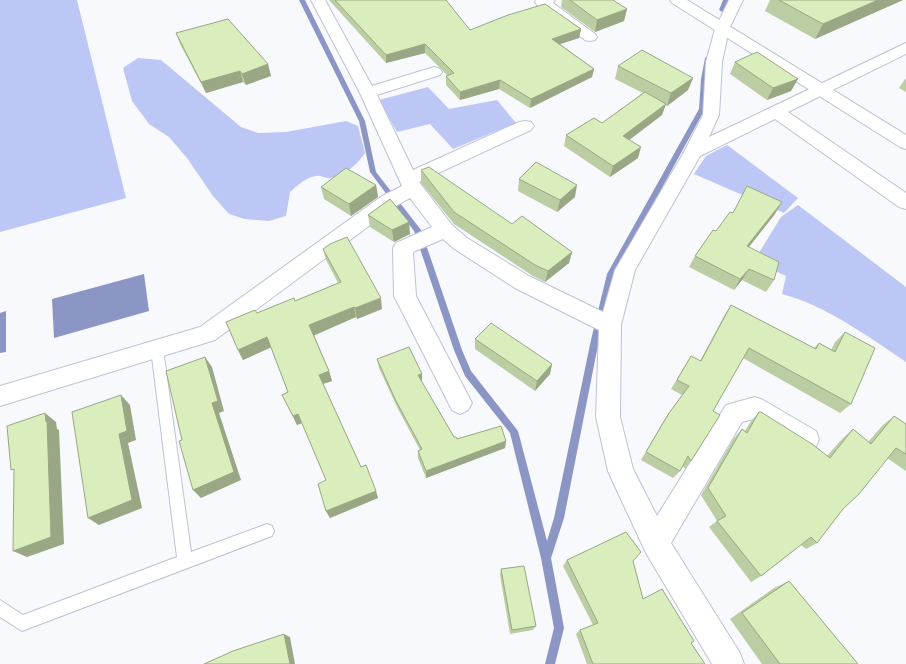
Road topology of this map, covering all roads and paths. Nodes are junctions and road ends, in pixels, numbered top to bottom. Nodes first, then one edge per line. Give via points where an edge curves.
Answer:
1 (318, 0) edge
2 (548, 0) edge
3 (677, 0) edge
4 (736, 0) edge
5 (722, 29) junction
6 (590, 37) dead end
7 (906, 48) edge
8 (434, 72) dead end
9 (821, 90) junction
10 (368, 93) junction
11 (777, 112) junction
12 (525, 126) dead end
13 (906, 143) edge
14 (693, 152) junction
15 (403, 191) junction
16 (906, 202) edge
17 (445, 230) junction
18 (599, 320) junction
19 (157, 349) junction
20 (0, 396) edge
21 (460, 404) dead end
22 (807, 439) edge
23 (267, 531) dead end
24 (656, 543) junction
25 (185, 562) junction
26 (0, 608) edge
27 (730, 664) edge

1 - 10 street
2 - 6 street via 542,2
3 - 5 street
4 - 5 street
5 - 9 street
5 - 14 street via 713,68 711,115
7 - 9 street
8 - 10 street
9 - 11 street
9 - 13 street
10 - 15 street
11 - 14 street
11 - 16 street
12 - 15 street
14 - 18 street
15 - 17 street
15 - 19 street via 207,334
17 - 18 street via 522,282
17 - 21 street via 403,248 405,296
18 - 24 street via 608,418 621,471
19 - 20 street
19 - 25 lane
22 - 24 street via 755,408 734,413
23 - 25 lane
24 - 27 street
25 - 26 lane via 22,623

